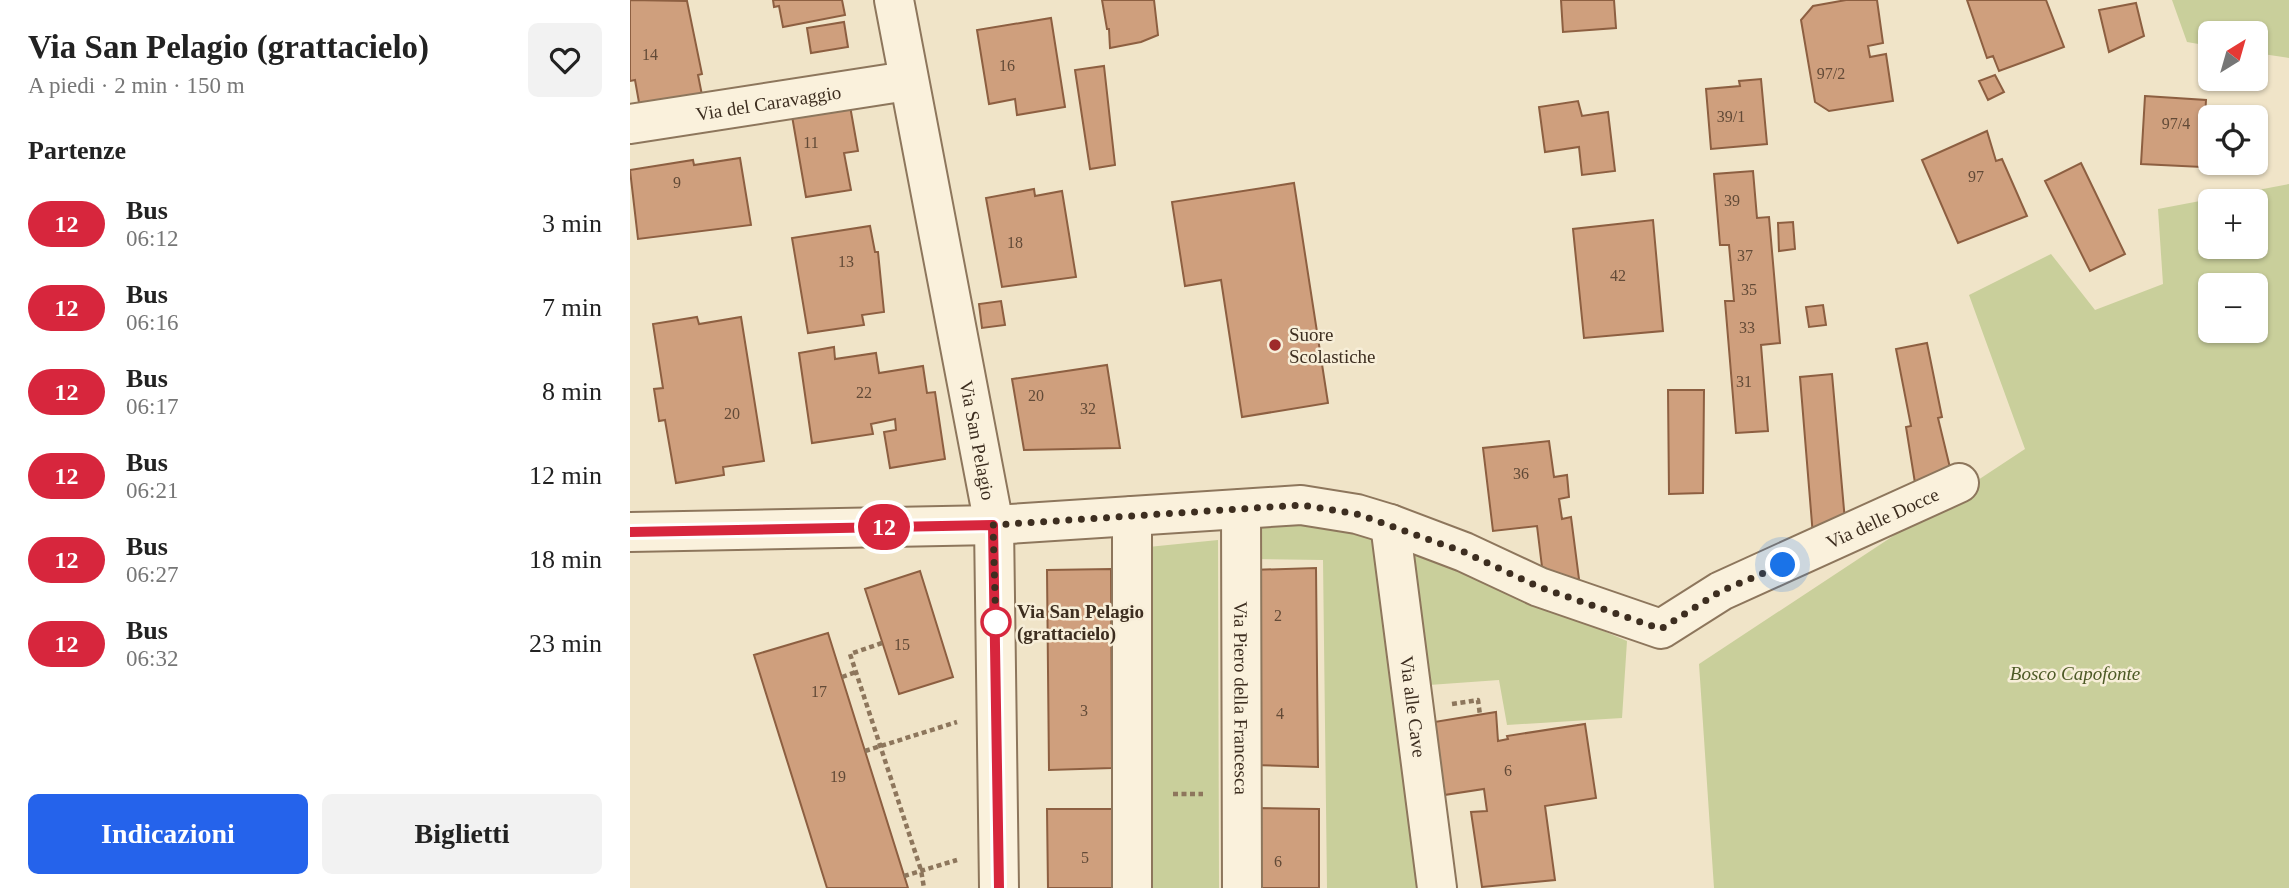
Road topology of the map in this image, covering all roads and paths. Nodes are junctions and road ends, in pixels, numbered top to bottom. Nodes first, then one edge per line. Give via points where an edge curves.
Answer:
1 (894, 0) edge
2 (907, 81) junction
3 (630, 124) edge
4 (1959, 483) dead end
5 (1241, 509) junction
6 (1132, 516) junction
7 (1390, 524) junction
8 (993, 525) junction
9 (630, 532) edge
10 (882, 643) dead end
11 (856, 672) junction
12 (842, 677) dead end
13 (998, 709) junction
14 (880, 747) junction
15 (865, 751) dead end
16 (1132, 794) junction
17 (1242, 794) junction
18 (921, 870) junction
19 (904, 876) dead end
20 (924, 888) edge
21 (999, 888) edge
22 (1132, 888) edge
23 (1242, 888) edge
24 (1437, 888) edge

1 - 2 street, Via San Pelagio
2 - 3 street, Via del Caravaggio
2 - 8 street, Via San Pelagio
4 - 7 street, Via delle Docce via 1721,591 1661,629 1539,587
5 - 6 street, Via delle Docce
5 - 7 street, Via delle Docce via 1301,505
5 - 17 street, Via Piero della Francesca
6 - 8 street, Via delle Docce
6 - 16 street
7 - 24 street, Via alle Cave
8 - 9 street, Via delle Docce
8 - 13 street, Via San Pelagio
10 - 11 path via 850,654
11 - 12 path
11 - 14 path
13 - 14 path
13 - 21 street, Via San Pelagio
14 - 15 path
14 - 18 path
16 - 17 path
16 - 22 street
17 - 23 street, Via Piero della Francesca
18 - 19 path
18 - 20 path

